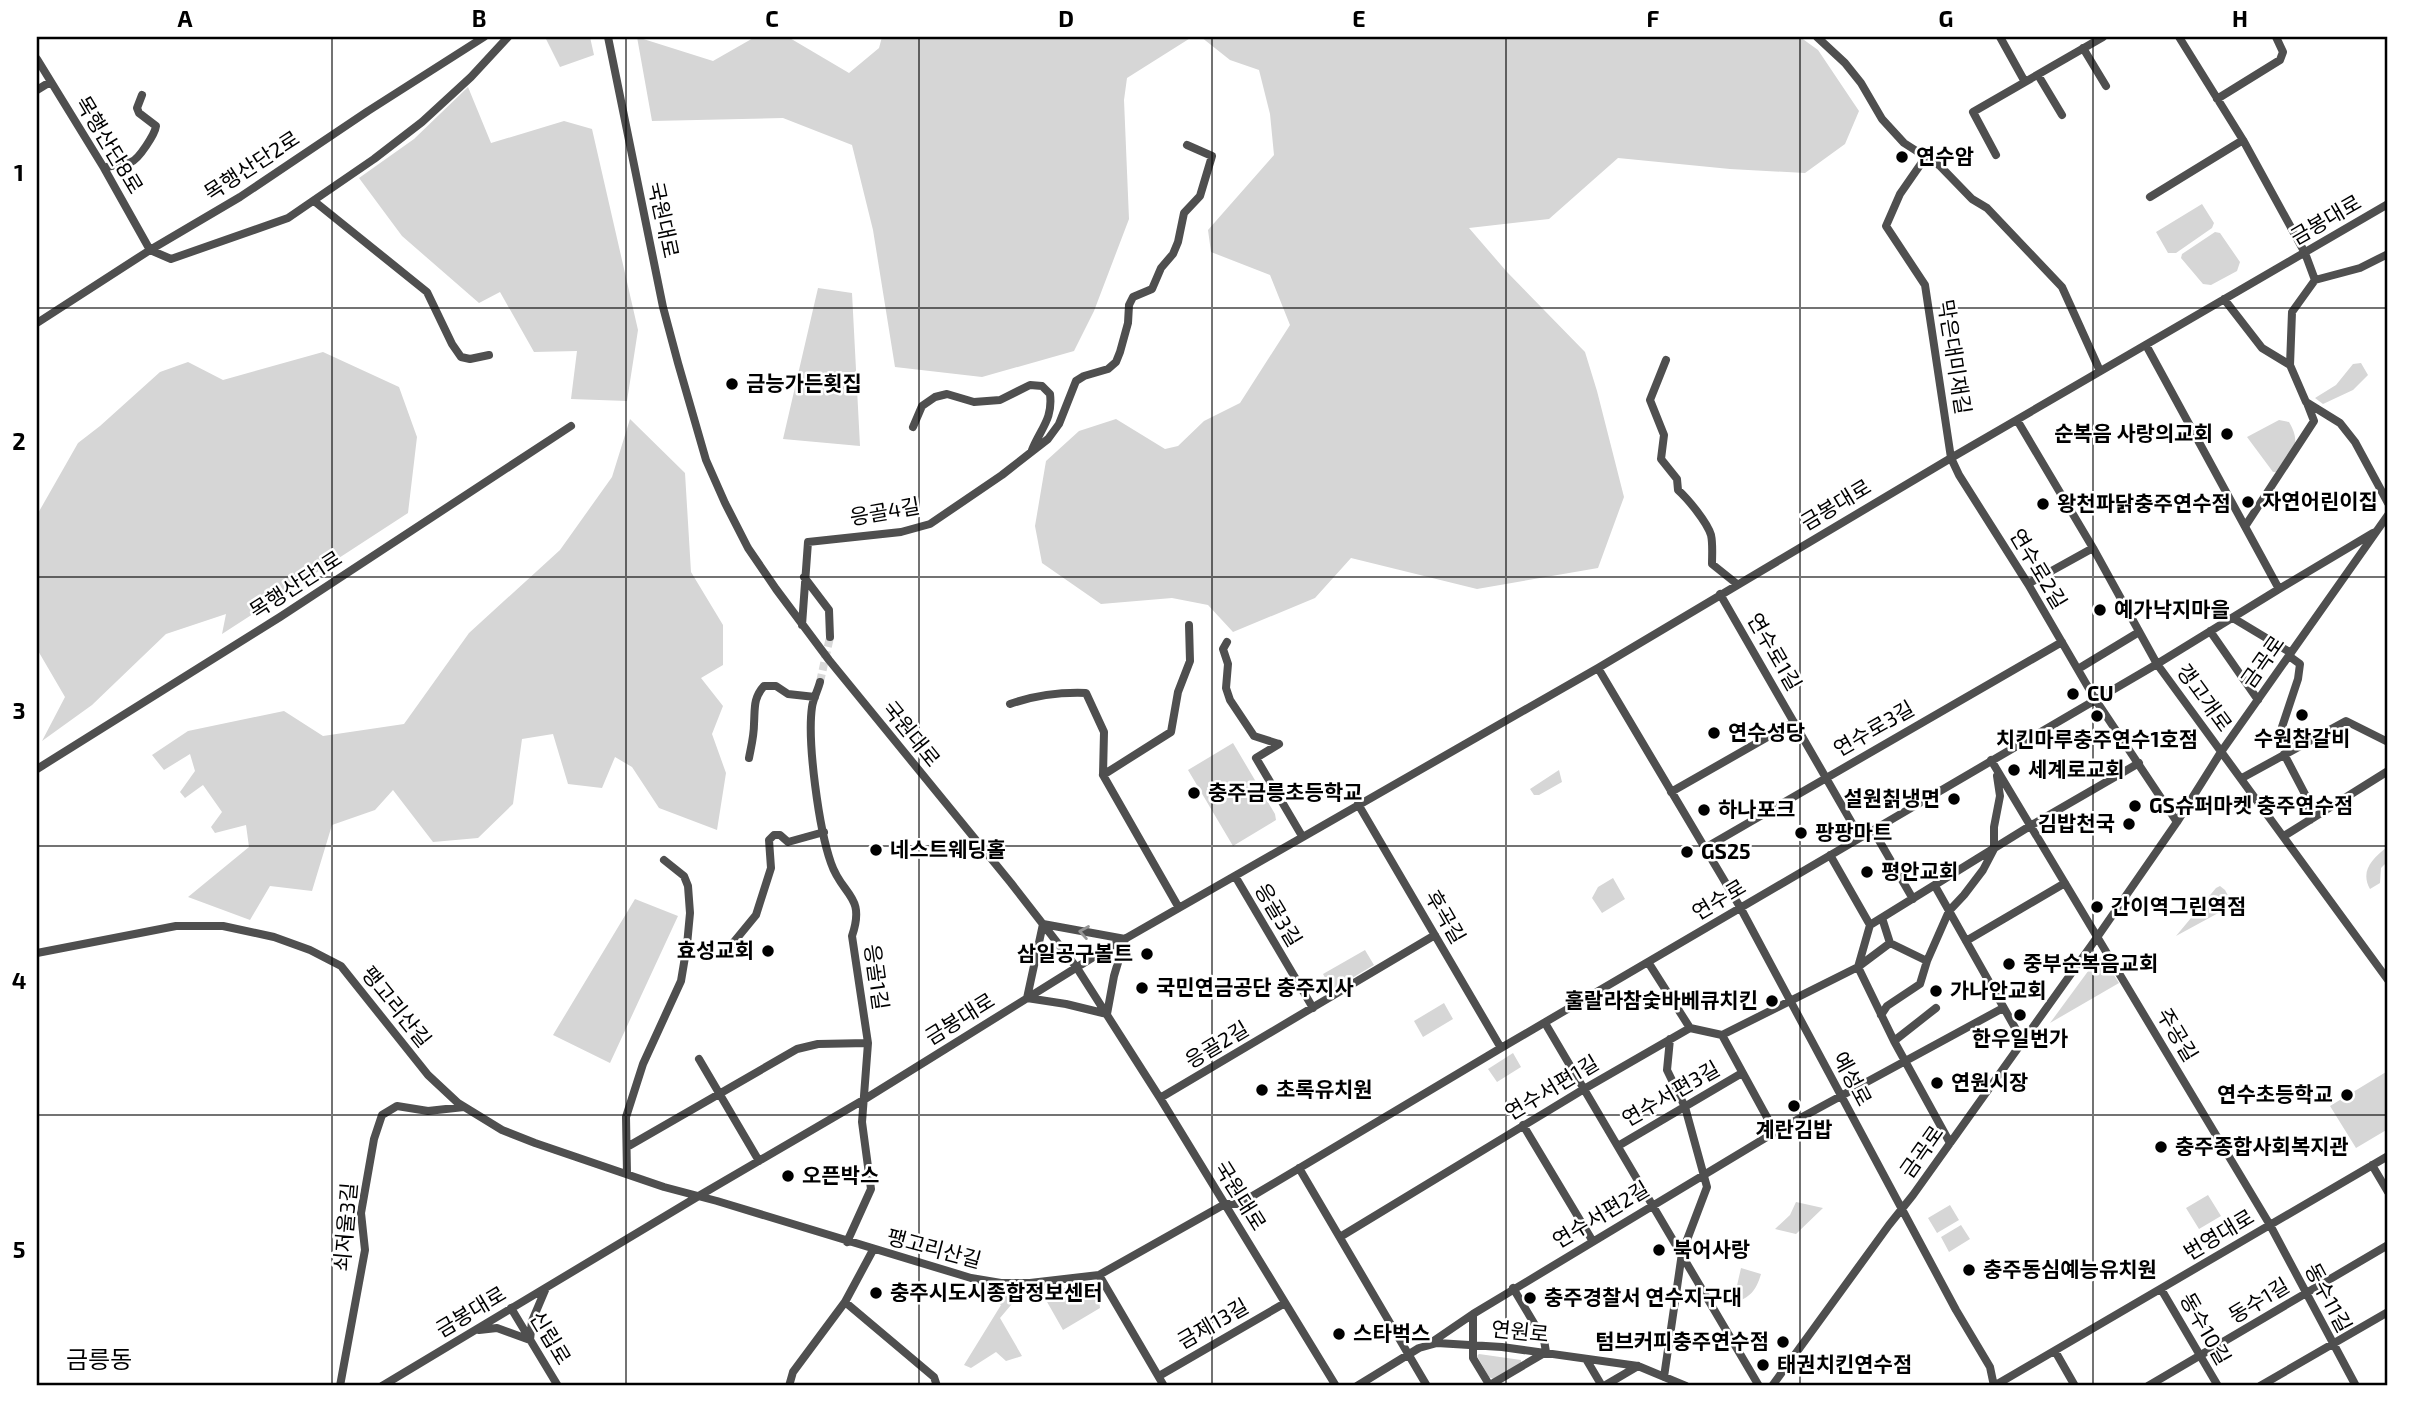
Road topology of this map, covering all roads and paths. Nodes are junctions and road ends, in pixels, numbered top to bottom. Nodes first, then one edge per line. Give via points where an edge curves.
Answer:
1 (484, 37) edge
2 (508, 37) edge
3 (608, 37) edge
4 (1816, 37) edge
5 (2000, 37) edge
6 (2102, 37) edge
7 (2179, 37) edge
8 (2276, 37) edge
9 (2083, 48) junction
10 (37, 59) edge
11 (2038, 75) junction
12 (50, 82) junction
13 (2025, 82) junction
14 (2106, 86) dead end
15 (37, 90) edge
16 (142, 95) dead end
17 (2217, 99) junction
18 (2062, 115) dead end
19 (2243, 140) junction
20 (1187, 145) dead end
21 (1996, 155) dead end
22 (1925, 158) junction
23 (104, 168) junction
24 (2150, 197) dead end
25 (314, 201) junction
26 (2388, 204) edge
27 (150, 250) junction
28 (2305, 253) junction
29 (2388, 254) edge
30 (2315, 280) junction
31 (2224, 299) junction
32 (37, 323) edge
33 (2146, 345) junction
34 (489, 355) dead end
35 (1666, 360) dead end
36 (2290, 365) junction
37 (2100, 371) junction
38 (2306, 402) junction
39 (2017, 420) junction
40 (570, 426) dead end
41 (913, 427) dead end
42 (1031, 453) junction
43 (1951, 458) junction
44 (2388, 503) edge
45 (2388, 515) edge
46 (2246, 525) junction
47 (2378, 530) junction
48 (2093, 548) junction
49 (804, 577) junction
50 (1737, 584) junction
51 (2028, 584) junction
52 (2279, 589) junction
53 (1720, 594) junction
54 (2233, 618) junction
55 (802, 625) junction
56 (1189, 625) dead end
57 (2210, 631) junction
58 (2139, 632) junction
59 (830, 637) tunnel mouth
60 (1227, 642) dead end
61 (2062, 642) junction
62 (2290, 655) junction
63 (2157, 664) junction
64 (1598, 668) junction
65 (2078, 669) junction
66 (820, 681) tunnel mouth
67 (815, 698) junction
68 (2095, 699) junction
69 (2258, 700) junction
70 (1010, 704) dead end
71 (1794, 722) junction
72 (2388, 742) edge
73 (2221, 752) junction
74 (2287, 752) junction
75 (750, 758) dead end
76 (1991, 760) junction
77 (2139, 763) junction
78 (37, 768) edge
79 (1996, 769) junction
80 (2388, 771) edge
81 (1103, 775) junction
82 (1826, 777) junction
83 (2242, 778) junction
84 (1671, 792) junction
85 (1358, 804) junction
86 (2309, 820) junction
87 (2177, 822) junction
88 (2030, 826) junction
89 (1873, 830) junction
90 (824, 832) junction
91 (1302, 836) junction
92 (2284, 836) junction
93 (1860, 837) junction
94 (1705, 848) junction
95 (1994, 849) junction
96 (1830, 855) junction
97 (664, 860) dead end
98 (1235, 876) junction
99 (2066, 883) junction
100 (1935, 886) junction
101 (1913, 899) junction
102 (1740, 907) junction
103 (1180, 908) junction
104 (1949, 911) junction
105 (1882, 918) junction
106 (1043, 924) junction
107 (1870, 925) junction
108 (1435, 935) junction
109 (2098, 936) junction
110 (1125, 939) junction
111 (1966, 941) junction
112 (1890, 943) junction
113 (37, 953) edge
114 (724, 954) dead end
115 (1927, 961) junction
116 (1648, 962) junction
117 (1858, 967) junction
118 (1077, 968) junction
119 (2388, 980) edge
120 (1027, 998) junction
121 (1791, 1002) junction
122 (1313, 1008) junction
123 (2003, 1008) junction
124 (1936, 1009) dead end
125 (1107, 1014) junction
126 (1881, 1015) junction
127 (1545, 1023) junction
128 (1690, 1028) junction
129 (1722, 1035) junction
130 (1670, 1039) junction
131 (2022, 1040) junction
132 (1894, 1041) junction
133 (868, 1043) junction
134 (1501, 1048) junction
135 (699, 1059) dead end
136 (1905, 1063) junction
137 (1742, 1073) junction
138 (1584, 1089) junction
139 (720, 1094) junction
140 (1840, 1095) junction
141 (1160, 1098) junction
142 (865, 1099) junction
143 (464, 1107) junction
144 (1685, 1107) junction
145 (1523, 1125) junction
146 (1775, 1132) junction
147 (1950, 1143) junction
148 (1618, 1146) junction
149 (627, 1147) junction
150 (2388, 1156) edge
151 (759, 1161) junction
152 (2372, 1165) junction
153 (1299, 1168) junction
154 (1705, 1173) junction
155 (626, 1174) junction
156 (2388, 1192) edge
157 (697, 1197) junction
158 (1225, 1204) junction
159 (1653, 1204) junction
160 (1902, 1209) junction
161 (2270, 1225) junction
162 (1340, 1237) junction
163 (1592, 1240) junction
164 (847, 1242) junction
165 (2388, 1245) edge
166 (873, 1250) junction
167 (1682, 1253) junction
168 (1099, 1275) junction
169 (545, 1288) junction
170 (1513, 1288) junction
171 (2161, 1289) junction
172 (2306, 1293) junction
173 (845, 1302) junction
174 (1285, 1303) junction
175 (511, 1308) junction
176 (2388, 1312) edge
177 (1473, 1314) junction
178 (474, 1331) junction
179 (530, 1340) junction
180 (1429, 1343) junction
181 (2332, 1343) junction
182 (1472, 1345) junction
183 (2055, 1351) junction
184 (1546, 1352) junction
185 (1408, 1355) junction
186 (2201, 1356) junction
187 (1586, 1359) junction
188 (1638, 1366) junction
189 (1158, 1376) junction
190 (1664, 1377) junction
191 (340, 1386) edge
192 (382, 1386) edge
193 (558, 1386) edge
194 (789, 1386) edge
195 (937, 1386) edge
196 (1164, 1386) edge
197 (1336, 1386) edge
198 (1357, 1386) edge
199 (1427, 1386) edge
200 (1490, 1386) edge
201 (1603, 1386) edge
202 (1686, 1386) edge
203 (1759, 1386) edge
204 (1772, 1386) edge
205 (1994, 1386) edge
206 (2075, 1386) edge
207 (2148, 1386) edge
208 (2218, 1386) edge
209 (2260, 1386) edge
210 (2356, 1386) edge

1 - 27 street, 목행산단2로 via 240,197
2 - 25 street via 422,122
3 - 55 street, 국원대로 via 663,307 706,460 748,548
4 - 22 street via 1861,83 1882,119
5 - 13 street
6 - 9 street
7 - 17 street
8 - 17 street via 2283,52 2280,60
9 - 11 street
9 - 14 street
10 - 12 street, 목행산단8로
11 - 13 street
11 - 18 street
12 - 15 street
12 - 23 street, 목행산단8로
13 - 21 street via 1973,111
16 - 23 street via 137,108 156,126 155,132 135,161
17 - 19 street
19 - 24 street
19 - 28 street
20 - 42 street, 응골4길 via 1212,156 1199,196 1184,213 1173,254 1152,289 1133,297 1116,362 1101,373 1076,381 1059,424
22 - 37 street via 1987,208 2062,287
22 - 43 street, 막은대미재길 via 1900,194 1886,226 1925,285
23 - 27 street, 목행산단8로
25 - 27 street via 288,218 171,259
25 - 34 street via 427,292 461,357
26 - 28 street, 금봉대로
27 - 32 street, 목행산단2로
28 - 30 street
28 - 31 street, 금봉대로
29 - 30 street via 2360,268
30 - 36 street via 2292,312
31 - 33 street, 금봉대로
31 - 36 street via 2262,348
33 - 37 street, 금봉대로
33 - 46 street
35 - 50 street via 1650,400 1664,435 1661,459 1707,527 1712,564
36 - 38 street
37 - 39 street, 금봉대로
38 - 44 street via 2340,423
38 - 46 street via 2314,421
39 - 43 street, 금봉대로
39 - 48 street, 갱고개로
40 - 78 street, 목행산단1로 via 280,617
41 - 42 street, 응골4길 via 922,406 935,397 947,394 974,402 1000,400 1030,386 1042,386 1052,405
42 - 49 street, 응골4길 via 930,524 901,532 808,542
43 - 50 street, 금봉대로
43 - 51 street, 연수로2길
45 - 47 street, 금곡로
46 - 52 street
47 - 52 street, 연수로
47 - 62 street, 금곡로
48 - 51 street
48 - 58 street, 갱고개로
49 - 55 street, 응골4길
49 - 59 street via 829,610
50 - 53 street, 금봉대로
51 - 61 street, 연수로2길
52 - 54 street, 연수로
53 - 64 street, 금봉대로
53 - 71 street, 연수로1길
54 - 57 street, 연수로
54 - 62 street
55 - 106 street, 국원대로
56 - 81 street via 1190,661 1178,692 1171,732
57 - 63 street, 연수로
57 - 69 street
58 - 63 street, 갱고개로
58 - 65 street
60 - 91 street via 1223,649 1230,700 1254,736 1279,744 1256,758
61 - 65 street, 연수로2길
61 - 82 street, 연수로3길
62 - 69 street, 금곡로
62 - 74 street via 2300,664 2282,727
63 - 68 street, 연수로
63 - 73 street, 갱고개로
64 - 84 street, 예성로
64 - 85 street, 금봉대로
65 - 68 street, 연수로2길
66 - 67 street, 응골1길
67 - 75 street via 764,686 754,703
67 - 90 street, 응골1길 via 811,717 814,772
68 - 76 street, 연수로
68 - 77 street, 연수로2길
69 - 73 street, 금곡로
70 - 81 street via 1059,692 1086,693 1104,732
71 - 82 street, 연수로1길
71 - 84 street
72 - 74 street via 2346,721
73 - 83 street, 갱고개로
73 - 87 street, 금곡로
74 - 83 street
74 - 86 street via 2306,796
76 - 79 street
76 - 89 street, 연수로
77 - 87 street, 연수로2길
77 - 88 street
79 - 88 street
79 - 95 street via 2000,796
80 - 86 street
81 - 103 street
82 - 93 street, 연수로1길
82 - 94 street, 연수로3길
83 - 92 street, 갱고개로
84 - 94 street, 예성로
85 - 91 street, 금봉대로
85 - 108 street, 후곡길
86 - 92 street
87 - 109 street, 금곡로
88 - 95 street
88 - 99 street
89 - 93 street, 연수로
89 - 101 street
90 - 114 street via 788,842 780,835 769,840 771,868 756,915
90 - 133 street, 응골1길 via 831,864 858,907 852,936
91 - 98 street, 금봉대로
92 - 119 street, 갱고개로
93 - 96 street, 연수로
94 - 102 street, 예성로
95 - 100 street
95 - 104 street
96 - 102 street, 연수로
96 - 107 street
97 - 149 street via 684,876 688,886 687,945 681,981 643,1064 626,1117
98 - 103 street, 금봉대로
98 - 122 street, 응골3길
99 - 109 street
99 - 111 street
100 - 101 street
100 - 104 street
101 - 105 street
102 - 116 street, 연수로
102 - 121 street, 예성로
103 - 110 street, 금봉대로
104 - 111 street
104 - 115 street
105 - 107 street
105 - 112 street
110 -> 106 street
106 - 118 street, 국원대로
106 - 120 street
107 - 117 street
108 - 122 street, 응골2길
108 - 134 street, 후곡길
109 - 131 street, 금곡로
109 - 161 street, 주공길
110 - 118 street, 금봉대로
110 - 125 street
111 - 123 street
112 - 115 street
112 - 117 street
113 - 143 street, 팽고리산길 via 176,926 223,926 274,937 341,966 428,1075
115 - 126 street via 1920,984
116 - 127 street, 연수로
116 - 128 street
117 - 121 street
117 - 126 street
118 - 120 street, 금봉대로
118 - 125 street, 국원대로
120 - 125 street
120 - 142 street, 금봉대로
121 - 129 street
121 - 140 street, 예성로
122 - 141 street, 응골2길
123 - 131 street
123 - 136 street, 연수서편2길
124 - 132 street
125 - 141 street, 국원대로
126 - 132 street
127 - 134 street, 연수로
127 - 138 street, 연수서편3길
128 - 129 street
128 - 130 street, 연수서편1길
129 - 137 street
130 - 138 street, 연수서편1길
130 - 144 street via 1667,1070
131 - 147 street, 금곡로
132 - 136 street
133 - 139 street via 797,1049
133 - 142 street, 응골1길
134 - 153 street, 연수로
135 - 139 street
136 - 140 street, 연수서편2길
136 - 147 street
137 - 144 street, 연수서편3길
137 - 146 street
138 - 145 street, 연수서편1길
138 - 148 street, 연수서편3길
139 - 149 street
139 - 151 street
140 - 146 street, 연수서편2길
140 - 160 street, 예성로
141 - 158 street, 국원대로
142 - 151 street, 금봉대로
142 - 164 street, 응골1길 via 862,1122 871,1189
143 - 155 street, 팽고리산길 via 502,1130
143 - 191 street, 쇠저울3길 via 428,1111 397,1106 383,1115 374,1139 362,1213 365,1250
144 - 148 street, 연수서편3길
144 - 154 street
145 - 162 street, 연수서편1길
145 - 163 street
146 - 154 street, 연수서편2길
147 - 160 street, 금곡로
148 - 159 street, 연수서편3길
149 - 155 street
150 - 152 street, 번영대로
151 - 157 street, 금봉대로
152 - 156 street
152 - 161 street, 번영대로
153 - 158 street, 연수로 via 1239,1204
153 - 162 street
154 - 159 street, 연수서편2길
154 - 167 street via 1707,1186
155 - 157 street, 팽고리산길
157 - 164 street, 팽고리산길
157 - 169 street, 금봉대로
158 - 168 street, 팽고리산길
158 - 174 street, 국원대로
159 - 163 street, 연수서편2길
159 - 167 street, 연수서편3길
160 - 204 street, 금곡로
160 - 205 street, 예성로 via 1990,1367
161 - 171 street, 번영대로
161 - 172 street, 동수11길
162 - 185 street
163 - 170 street, 연수서편2길
164 - 166 street, 팽고리산길
165 - 172 street, 동수1길
166 - 168 street, 팽고리산길 via 1001,1283
166 - 173 street
167 - 190 street
167 - 203 street, 연수서편3길
168 - 189 street
169 - 175 street, 금봉대로
169 - 179 street
170 - 177 street, 연수서편2길
170 - 184 street via 1544,1339
171 - 183 street, 번영대로
171 - 186 street, 동수10길
172 - 181 street, 동수11길
172 - 186 street, 동수1길
173 - 194 street via 793,1372
173 - 195 street via 934,1377
174 - 189 street, 금제13길
174 - 197 street, 국원대로
175 - 178 street, 금봉대로
175 - 179 street, 신립로
176 - 181 street
177 - 180 street, 연수서편2길
177 - 182 street
178 - 179 street via 497,1328
178 - 192 street, 금봉대로
179 - 193 street, 신립로
180 - 182 street, 연원로
180 - 185 street
181 - 209 street
181 - 210 street, 동수11길
182 - 184 street, 연원로
182 - 200 street via 1475,1363
183 - 205 street, 번영대로
183 - 206 street
184 - 187 street, 연원로
184 - 200 street
185 - 198 street
185 - 199 street
186 - 207 street, 동수1길
186 - 208 street, 동수10길
187 - 188 street, 연원로
187 - 201 street
188 - 190 street, 연원로
188 - 201 street
189 - 196 street
190 - 202 street, 연원로

